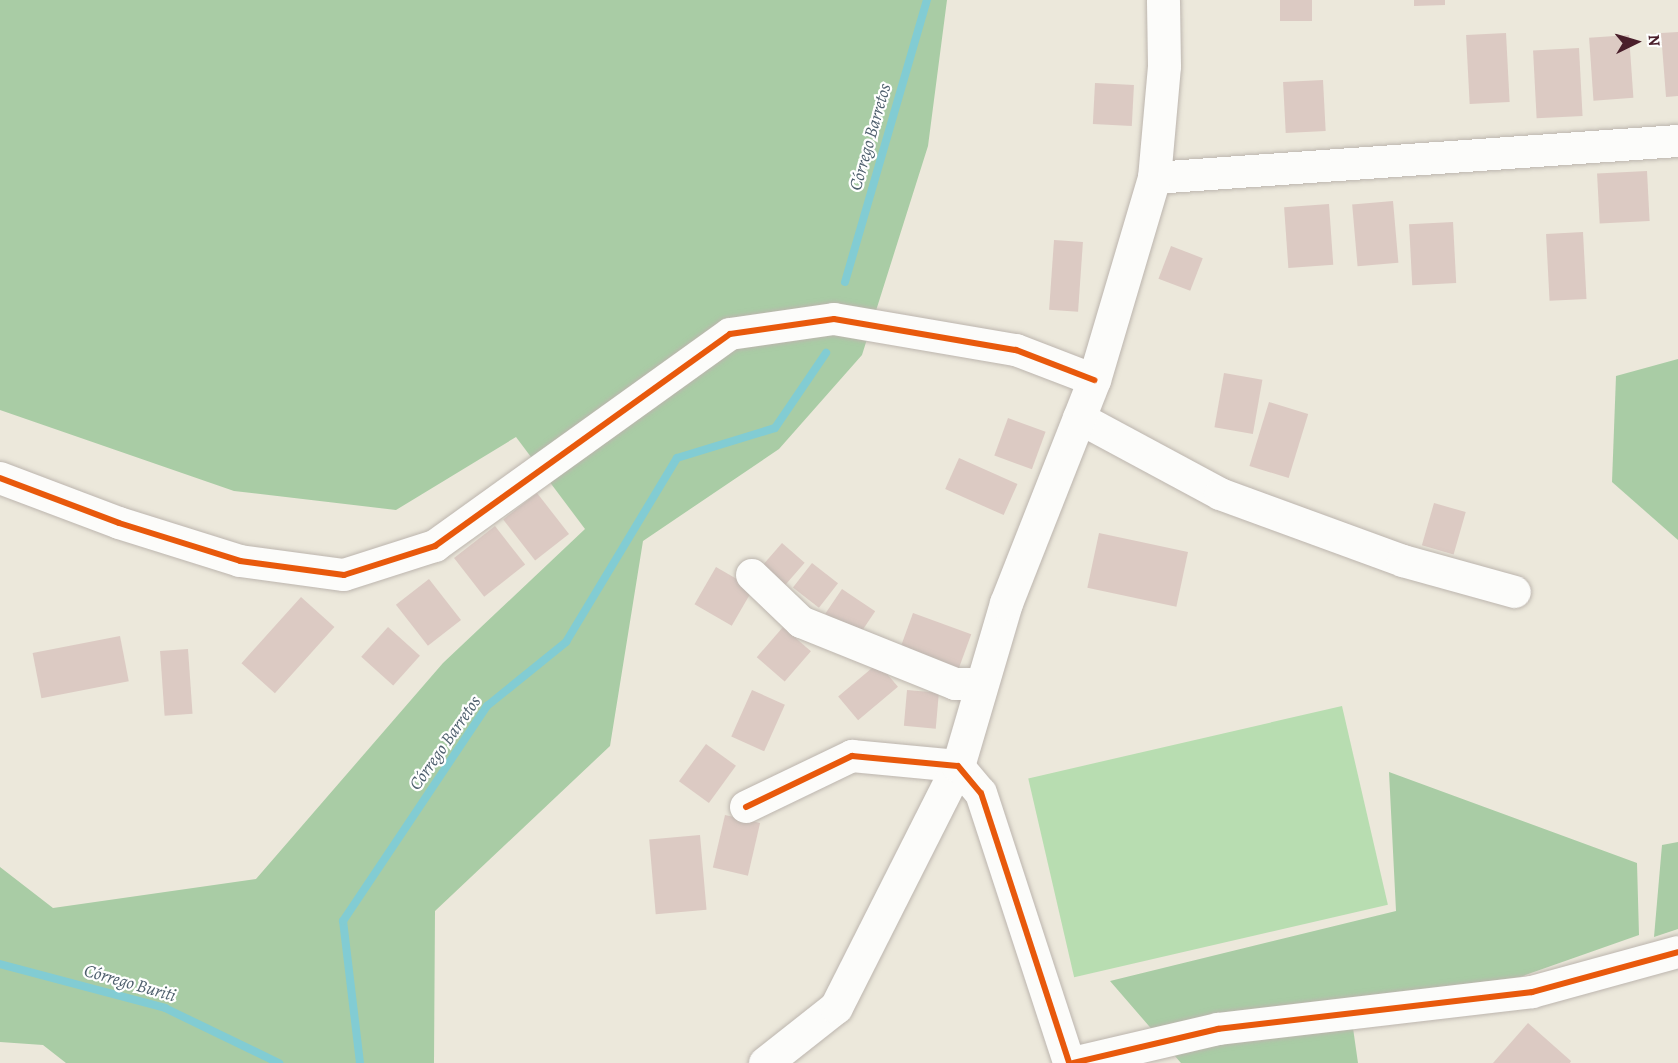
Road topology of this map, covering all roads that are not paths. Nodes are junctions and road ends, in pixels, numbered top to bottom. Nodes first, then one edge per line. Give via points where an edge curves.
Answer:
1 (1163, 0) edge
2 (1678, 141) edge
3 (1154, 178) junction
4 (1095, 380) junction
5 (1079, 418) junction
6 (0, 478) edge
7 (752, 575) dead end
8 (1515, 592) dead end
9 (981, 684) junction
10 (958, 766) junction
11 (746, 807) dead end
12 (1678, 952) edge
13 (765, 1063) edge
14 (1071, 1063) edge

1 - 3 main road via 1164,66
2 - 3 street
3 - 4 main road
4 - 5 main road
4 - 6 street via 1016,350 834,319 730,334 435,546 344,575 240,561 119,523
5 - 8 street via 1220,494 1403,561
5 - 9 main road via 1006,603
7 - 9 street via 801,622 955,684
9 - 10 main road
10 - 11 street via 852,756
10 - 13 main road via 836,1007
10 - 14 street via 981,794
12 - 14 street via 1532,992 1218,1029

